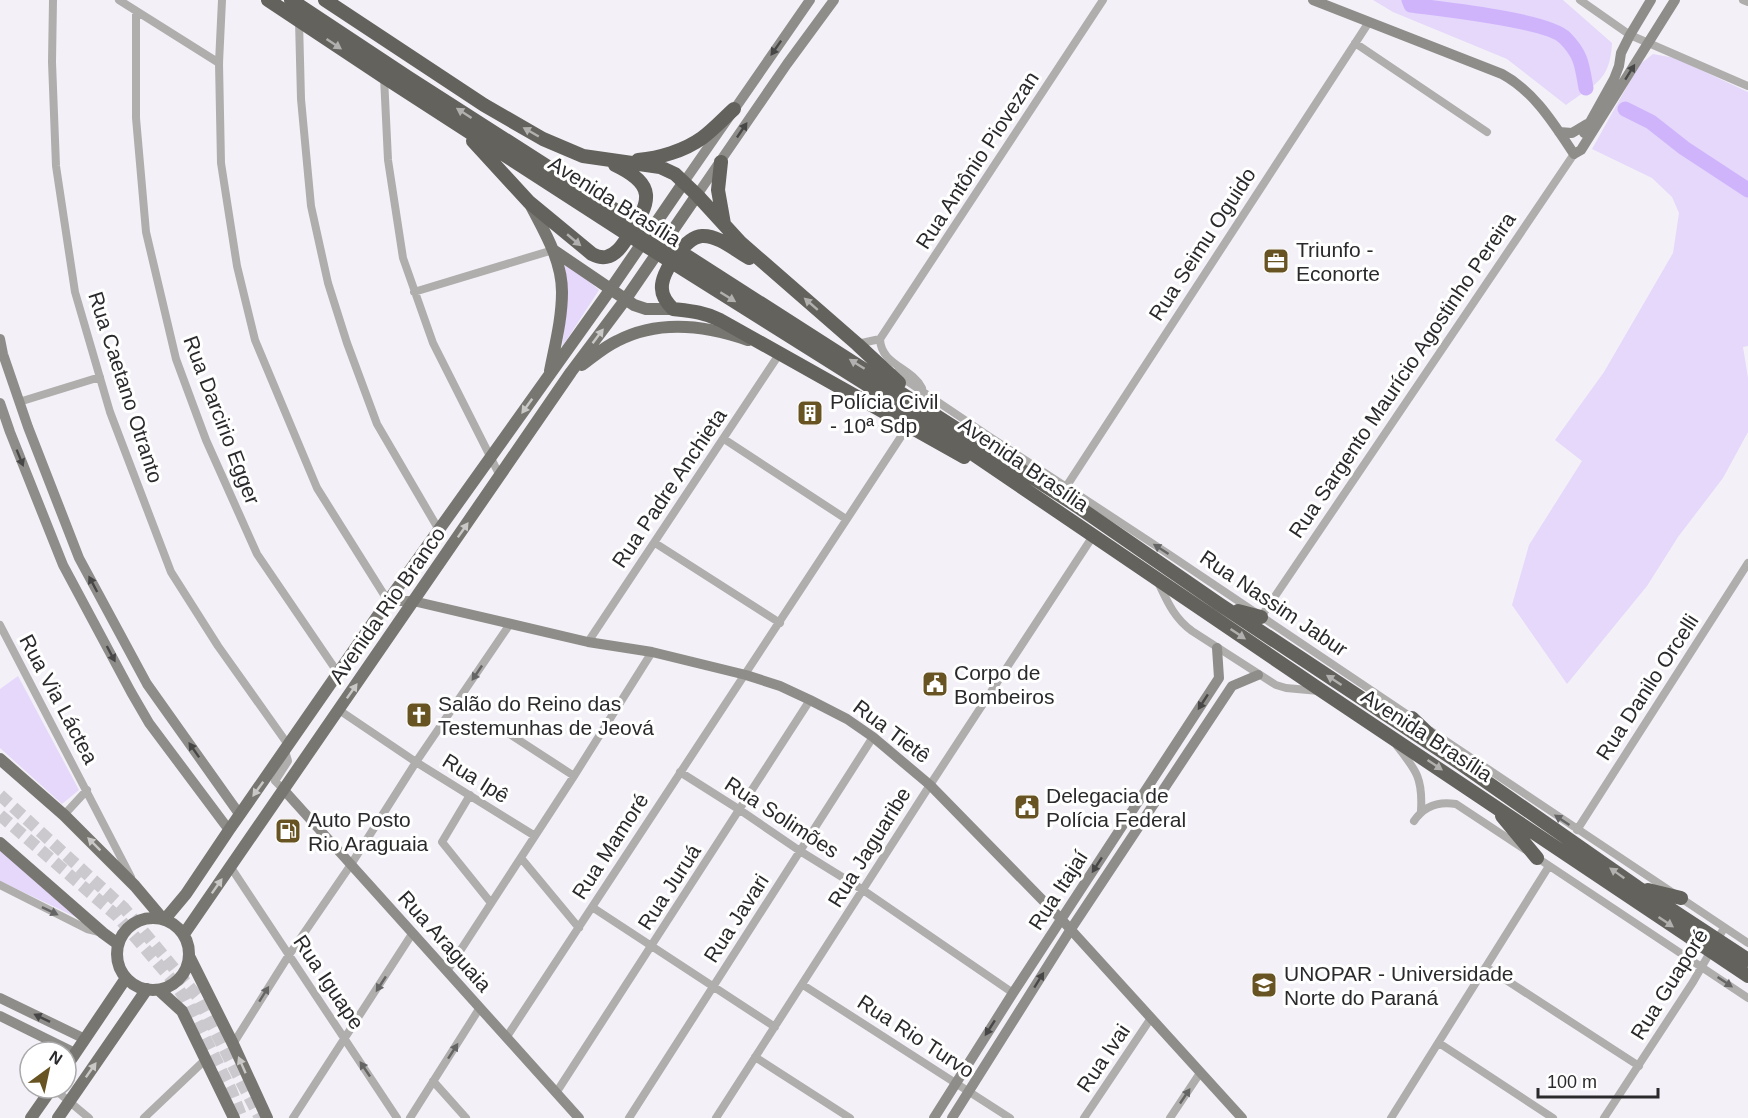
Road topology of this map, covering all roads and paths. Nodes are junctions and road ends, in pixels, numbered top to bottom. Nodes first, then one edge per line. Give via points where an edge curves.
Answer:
1 (53, 0) edge
2 (119, 0) edge
3 (222, 0) edge
4 (268, 0) edge
5 (291, 0) edge
6 (325, 0) edge
7 (834, 0) edge
8 (1103, 0) edge
9 (1313, 0) edge
10 (1580, 0) edge
11 (1651, 0) edge
12 (1675, 0) edge
13 (1743, 0) edge
14 (808, 1) edge
15 (1748, 2) edge
16 (136, 11) junction
17 (352, 18) junction
18 (299, 21) junction
19 (1369, 22) junction
20 (1630, 35) junction
21 (1355, 43) junction
22 (1648, 43) junction
23 (219, 63) junction
24 (384, 77) junction
25 (409, 78) junction
26 (1748, 86) edge
27 (734, 109) junction
28 (453, 122) junction
29 (1590, 122) junction
30 (1487, 132) dead end
31 (1559, 132) junction
32 (1574, 154) junction
33 (604, 160) junction
34 (622, 162) junction
35 (721, 162) junction
36 (684, 182) junction
37 (697, 195) junction
38 (530, 202) junction
39 (628, 226) junction
40 (724, 226) junction
41 (553, 250) junction
42 (682, 261) junction
43 (785, 280) junction
44 (610, 290) junction
45 (414, 292) junction
46 (625, 300) junction
47 (673, 309) junction
48 (0, 339) edge
49 (880, 339) junction
50 (857, 344) junction
51 (777, 351) junction
52 (2, 355) edge
53 (869, 355) junction
54 (571, 372) junction
55 (549, 375) junction
56 (100, 377) junction
57 (923, 392) junction
58 (19, 402) junction
59 (0, 403) edge
60 (924, 407) junction
61 (908, 426) junction
62 (28, 427) junction
63 (10, 432) junction
64 (724, 439) junction
65 (490, 458) junction
66 (500, 476) junction
67 (1066, 487) junction
68 (1036, 497) junction
69 (846, 519) junction
70 (439, 530) junction
71 (1093, 536) junction
72 (655, 543) junction
73 (80, 558) junction
74 (1748, 563) edge
75 (63, 565) junction
76 (1156, 578) junction
77 (388, 601) junction
78 (413, 601) junction
79 (1219, 604) junction
80 (1262, 617) junction
81 (780, 623) junction
82 (510, 624) junction
83 (0, 625) edge
84 (588, 642) junction
85 (1217, 648) junction
86 (652, 652) junction
87 (338, 673) junction
88 (746, 675) junction
89 (1258, 675) junction
90 (1219, 678) junction
91 (147, 684) junction
92 (1232, 686) junction
93 (1322, 691) junction
94 (131, 692) junction
95 (810, 700) junction
96 (339, 710) junction
97 (1412, 718) junction
98 (508, 733) dead end
99 (1386, 733) junction
100 (873, 737) junction
101 (287, 748) junction
102 (0, 759) edge
103 (416, 762) junction
104 (1461, 764) junction
105 (680, 772) junction
106 (574, 776) junction
107 (930, 785) junction
108 (283, 789) junction
109 (87, 790) junction
110 (470, 795) junction
111 (1489, 801) junction
112 (740, 810) junction
113 (1421, 811) junction
114 (64, 815) junction
115 (240, 815) junction
116 (1414, 821) dead end
117 (229, 830) junction
118 (1577, 830) junction
119 (535, 836) junction
120 (0, 843) edge
121 (800, 851) junction
122 (521, 858) junction
123 (1543, 862) junction
124 (230, 866) junction
125 (350, 866) junction
126 (0, 885) edge
127 (135, 886) junction
128 (1637, 887) junction
129 (863, 890) junction
130 (1681, 898) junction
131 (491, 903) junction
132 (592, 908) junction
133 (164, 919) junction
134 (1062, 920) junction
135 (579, 928) junction
136 (1071, 930) junction
137 (103, 933) junction
138 (184, 934) junction
139 (412, 934) junction
140 (1718, 940) junction
141 (118, 944) junction
142 (1748, 944) edge
143 (652, 946) junction
144 (289, 955) junction
145 (190, 958) junction
146 (1748, 960) edge
147 (1486, 967) junction
148 (1702, 967) junction
149 (447, 971) junction
150 (1748, 976) edge
151 (126, 978) junction
152 (803, 985) junction
153 (714, 987) junction
154 (153, 989) junction
155 (1013, 993) junction
156 (0, 998) edge
157 (1748, 998) edge
158 (480, 1009) junction
159 (0, 1016) edge
160 (1151, 1018) junction
161 (775, 1027) junction
162 (506, 1038) junction
163 (85, 1039) junction
164 (345, 1039) junction
165 (49, 1040) edge
166 (1439, 1043) junction
167 (233, 1044) junction
168 (78, 1049) edge
169 (755, 1057) junction
170 (206, 1059) junction
171 (1639, 1066) junction
172 (1200, 1073) junction
173 (433, 1081) junction
174 (956, 1083) junction
175 (969, 1092) junction
176 (556, 1093) junction
177 (44, 1100) edge
178 (70, 1101) junction
179 (31, 1118) edge
180 (58, 1118) edge
181 (89, 1118) edge
182 (144, 1118) edge
183 (234, 1118) edge
184 (267, 1118) edge
185 (293, 1118) edge
186 (397, 1118) edge
187 (410, 1118) edge
188 (466, 1118) edge
189 (579, 1118) edge
190 (628, 1118) edge
191 (716, 1118) edge
192 (849, 1118) edge
193 (934, 1118) edge
194 (952, 1118) edge
195 (1010, 1118) edge
196 (1084, 1118) edge
197 (1170, 1118) edge
198 (1242, 1118) edge
199 (1391, 1118) edge
200 (1553, 1118) edge
201 (1604, 1118) edge

1 - 56 street, Rua Caetano Otranto via 56,166 75,292
2 - 16 street
3 - 23 street
4 - 18 highway, Avenida Brasília
5 - 25 highway, Avenida Brasília
6 - 17 highway
35 -> 7 street
8 - 49 street, Rua Antônio Piovezan
9 - 19 street
10 - 20 street
11 - 20 street
12 - 22 street
13 - 15 street
14 -> 27 street
16 - 23 street
16 - 87 street, Rua Darcirio Egger via 136,118 146,232 177,362 206,440 257,554
17 - 25 highway
33 -> 17 highway via 543,140
18 -> 24 highway, Avenida Brasília
18 - 70 street via 301,99 311,206 328,283 377,424
19 - 21 street, Rua Seimu Oguido
19 - 31 street via 1514,80 1528,91
20 - 22 street
20 - 29 street via 1614,79
21 - 30 street
21 - 67 street, Rua Seimu Oguido
22 - 26 street
32 -> 22 street via 1581,150
23 - 77 street via 221,163 237,266 255,340 317,488
24 - 28 highway, Avenida Brasília
24 - 45 street via 388,160 403,258
39 -> 25 highway, Avenida Brasília
27 - 34 highway via 701,139 677,151
27 - 36 street
28 - 38 highway
28 - 39 highway, Avenida Brasília
29 - 31 street via 1572,133
29 - 32 street
31 - 32 street
32 - 80 street, Rua Sargento Maurício Agostinho Pereira
33 - 34 highway
38 -> 33 highway via 592,254 612,255 642,214 646,194 634,176
34 - 36 highway via 660,167
35 - 37 street
35 - 40 highway via 718,190
36 - 37 highway
36 - 44 main road, Avenida Rio Branco
37 - 40 highway
37 - 46 main road, Avenida Rio Branco
38 - 41 main road
39 - 42 highway, Avenida Brasília
40 - 43 highway
41 - 44 main road
41 - 45 street
41 - 55 main road via 562,291 559,332
60 -> 42 highway, Avenida Brasília
42 -> 68 highway, Avenida Brasília
43 - 47 highway via 718,240 695,237 685,245 663,279 663,296
50 -> 43 highway
44 - 46 main road
44 - 55 main road, Avenida Rio Branco
45 - 65 street via 434,343
46 - 47 main road via 646,309
54 -> 46 main road, Avenida Rio Branco
47 - 51 highway via 708,314
48 - 52 street
49 - 50 street
49 - 57 street via 883,354 915,379
50 - 53 highway
51 - 54 main road via 704,328 665,327 616,341
51 - 61 highway
51 - 64 street, Rua Padre Anchieta
52 - 58 street
53 - 57 street, Rua Nassim Jabur
53 - 60 highway
54 - 66 main road, Avenida Rio Branco
55 -> 65 main road, Avenida Rio Branco
56 - 58 street
56 - 101 street, Rua Caetano Otranto via 171,572
57 - 67 street, Rua Nassim Jabur
58 - 62 street
59 - 63 street
60 - 79 highway, Avenida Brasília
61 - 68 highway
61 - 69 street, Rua Mamoré
62 - 63 street
62 - 73 street
63 -> 75 street
64 - 69 street
64 - 72 street, Rua Padre Anchieta
65 - 66 street
65 - 70 main road, Avenida Rio Branco
78 -> 66 main road, Avenida Rio Branco
80 -> 67 street, Rua Nassim Jabur
68 - 71 highway, Avenida Brasília
69 - 81 street, Rua Mamoré
70 - 77 main road, Avenida Rio Branco
71 - 76 highway, Avenida Brasília
71 - 107 street, Rua Jaguaribe
72 - 81 street
72 - 84 street, Rua Padre Anchieta
73 - 75 street
91 -> 73 street
74 - 118 street, Rua Danilo Orcelli
75 -> 94 street
76 - 85 street via 1180,622
76 -> 93 highway, Avenida Brasília
77 - 78 street, Rua Tietê
77 - 87 main road, Avenida Rio Branco
78 - 82 street, Rua Tietê
96 -> 78 main road, Avenida Rio Branco
79 - 80 highway
104 -> 79 highway, Avenida Brasília
80 - 97 street, Rua Nassim Jabur
81 - 88 street, Rua Mamoré
82 - 84 street, Rua Tietê
82 -> 103 street
83 - 109 street, Rua Via Láctea
84 - 86 street, Rua Tietê
85 - 89 street
85 - 90 street
86 - 88 street, Rua Tietê
86 - 106 street
87 - 101 main road, Avenida Rio Branco
88 - 95 street, Rua Tietê
88 - 105 street, Rua Mamoré
89 - 92 street
89 - 93 street via 1286,688
90 - 92 street
90 -> 134 street, Rua Itajaí
91 - 94 street
115 -> 91 street
92 - 136 street, Rua Itajaí
93 - 99 highway, Avenida Brasília
94 - 117 street via 149,723
95 - 100 street, Rua Tietê
95 - 112 street, Rua Juruá
96 - 103 street, Rua Ipê
96 - 108 main road, Avenida Rio Branco
97 - 104 highway
118 -> 97 street, Rua Nassim Jabur
98 - 106 street
99 -> 111 highway, Avenida Brasília
99 - 113 street via 1415,769 1421,789
100 - 107 street, Rua Tietê
100 - 121 street, Rua Javari
101 - 108 street via 288,761 275,782
101 -> 115 main road, Avenida Rio Branco
102 - 114 main road
103 - 110 street, Rua Ipê
103 - 125 street
128 -> 104 highway, Avenida Brasília
105 - 112 street, Rua Solimões
105 - 132 street, Rua Mamoré
106 - 119 street
107 - 129 street, Rua Jaguaribe
107 - 134 street, Rua Tietê
108 - 124 main road, Avenida Rio Branco
108 - 125 street, Rua Araguaia
109 - 114 street, Rua Via Láctea
109 - 127 street, Rua Via Láctea
110 - 119 street, Rua Ipê
110 - 131 street via 442,842
111 - 123 highway
111 -> 140 highway, Avenida Brasília
112 - 121 street, Rua Solimões
112 - 143 street, Rua Juruá
113 - 116 street
113 - 123 street via 1439,803 1456,804
127 -> 114 main road
115 - 117 main road, Avenida Rio Branco
117 - 133 main road, Avenida Rio Branco via 186,894
118 - 130 street, Rua Nassim Jabur
119 - 122 street
120 - 137 main road
121 - 129 street, Rua Solimões
121 - 153 street, Rua Javari
122 - 131 street
122 - 135 street
123 - 147 street
123 - 148 street
138 -> 124 main road, Avenida Rio Branco
124 - 144 street, Rua Iguape
125 - 139 street, Rua Araguaia
125 - 144 street
126 -> 137 street
127 - 133 main road
128 - 130 highway
128 - 140 highway, Avenida Brasília
129 - 152 street, Rua Jaguaribe
129 - 155 street, Rua Solimões
130 - 140 street, Rua Nassim Jabur
131 - 149 street
132 - 135 street, Rua Mamoré
132 - 143 street
133 - 138 main road
133 - 141 main road via 142,919 131,924
134 - 136 street, Rua Tietê
134 - 155 street, Rua Itajaí
135 - 162 street, Rua Mamoré
136 - 160 street, Rua Tietê
175 -> 136 street, Rua Itajaí
137 - 141 main road
138 - 145 main road
139 - 149 street, Rua Araguaia
139 -> 164 street
140 - 142 street, Rua Nassim Jabur
140 - 146 highway, Avenida Brasília
140 - 148 street, Rua Guaporé
140 - 150 highway, Avenida Brasília
141 - 151 main road via 119,968
143 - 153 street
143 - 176 street, Rua Juruá
144 - 164 street, Rua Iguape
167 -> 144 street
145 - 154 main road via 187,968 171,986
145 - 167 main road
147 - 166 street
147 - 171 street
148 -> 157 street
148 - 171 street, Rua Guaporé
149 - 158 street, Rua Araguaia
151 - 154 main road via 136,986
151 - 163 main road
152 - 161 street, Rua Jaguaribe
152 - 174 street, Rua Rio Turvo
153 - 161 street
153 - 190 street, Rua Javari
154 - 170 main road via 182,1011
178 -> 154 main road
155 -> 174 street, Rua Itajaí
163 -> 156 street
158 - 162 street, Rua Araguaia
173 -> 158 street
159 - 165 street
160 - 172 street, Rua Tietê
160 - 196 street, Rua Ivai
161 - 169 street, Rua Jaguaribe
162 - 176 street, Rua Araguaia
163 - 168 main road
164 - 185 street
186 -> 164 street, Rua Iguape
166 - 199 street
166 - 200 street
184 -> 167 main road
169 - 191 street, Rua Jaguaribe
169 - 192 street
170 - 182 street
170 - 183 main road
171 - 201 street, Rua Guaporé
197 -> 172 street
172 - 198 street, Rua Tietê
173 - 187 street
173 - 188 street
174 - 175 street, Rua Rio Turvo
174 - 193 street, Rua Itajaí
175 - 194 street, Rua Itajaí
175 - 195 street, Rua Rio Turvo
176 - 189 street, Rua Araguaia
177 - 179 main road
178 - 180 main road
178 - 181 street

